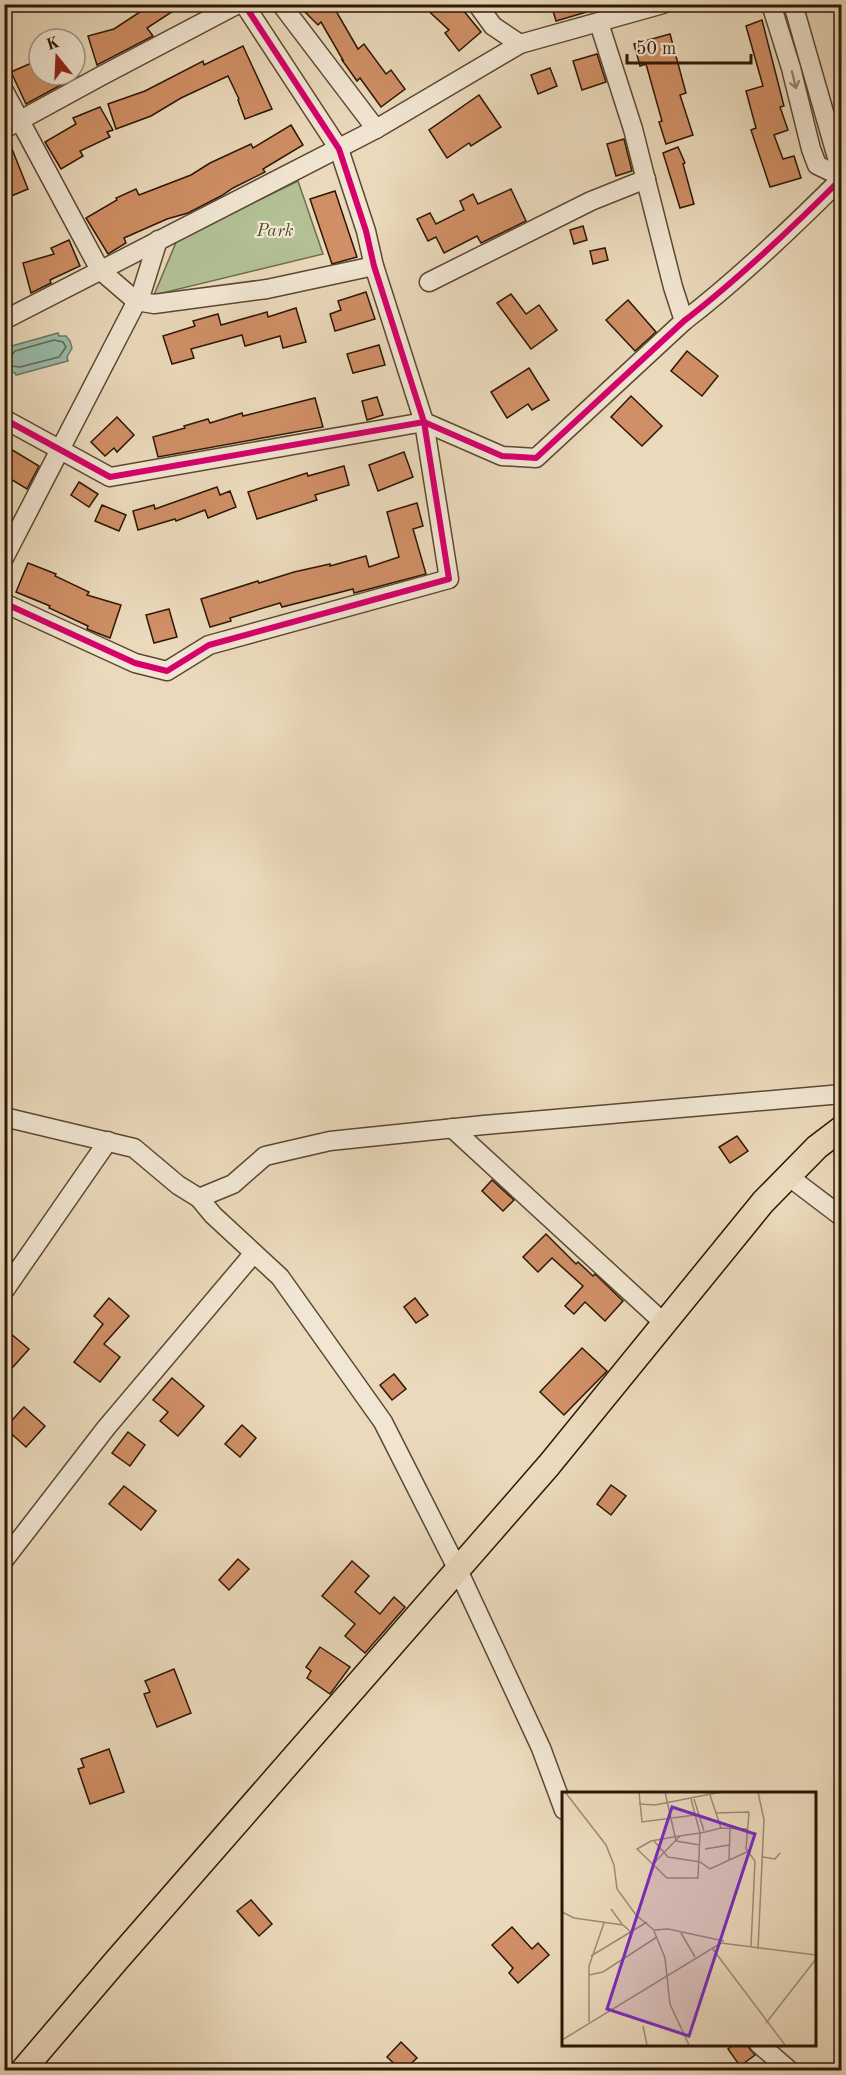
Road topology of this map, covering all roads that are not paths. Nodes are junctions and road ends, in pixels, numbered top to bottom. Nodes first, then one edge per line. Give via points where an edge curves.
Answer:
1 (237, 4) edge
2 (244, 4) edge
3 (281, 4) edge
4 (477, 4) edge
5 (663, 4) edge
6 (771, 4) edge
7 (793, 4) edge
8 (599, 22) junction
9 (520, 44) junction
10 (4, 91) edge
11 (13, 125) edge
12 (376, 129) junction
13 (339, 148) junction
14 (842, 177) edge
15 (646, 179) junction
16 (158, 240) junction
17 (374, 266) junction
18 (100, 270) junction
19 (429, 282) dead end
20 (136, 301) junction
21 (4, 320) edge
22 (684, 321) junction
23 (4, 419) edge
24 (424, 422) junction
25 (61, 449) junction
26 (4, 558) edge
27 (4, 603) edge
28 (842, 1094) edge
29 (4, 1117) edge
30 (452, 1128) junction
31 (842, 1128) edge
32 (108, 1141) junction
33 (788, 1176) junction
34 (199, 1198) junction
35 (842, 1217) edge
36 (254, 1253) junction
37 (6, 1286) edge
38 (664, 1323) junction
39 (4, 1560) edge
40 (458, 1570) junction
41 (562, 1805) edge
42 (761, 2045) edge
43 (23, 2070) edge
44 (789, 2070) edge

1 - 11 street
2 - 13 street
3 - 12 street
4 - 9 street via 494,26
5 - 8 street
6 -> 14 street via 817,165
7 - 14 street
8 - 9 street
8 - 15 street
9 - 12 street
10 - 11 street
11 - 18 street
12 - 13 street
13 - 16 street
13 - 17 street
14 - 22 street via 779,240
15 - 19 street via 591,201
15 - 22 street
16 - 18 street
16 - 20 street
17 - 20 street via 267,289 154,304
17 - 24 street
18 - 20 street
18 - 21 street
20 - 25 street
22 - 24 street via 536,458 502,456
23 - 25 street
24 - 25 street via 110,477
24 - 27 street via 449,579 209,645 167,671 135,663
25 - 26 street
28 - 30 street
29 - 32 street
30 - 34 street via 330,1141 265,1156 233,1184
30 - 38 street
31 - 33 main road
32 - 34 street via 134,1148
32 - 37 street
33 - 35 street
33 - 38 main road
34 - 36 street
36 - 39 street via 106,1428
36 - 40 street via 280,1277 383,1422
38 - 40 main road via 549,1466
40 - 41 street via 541,1748
40 - 43 main road
42 - 44 street

